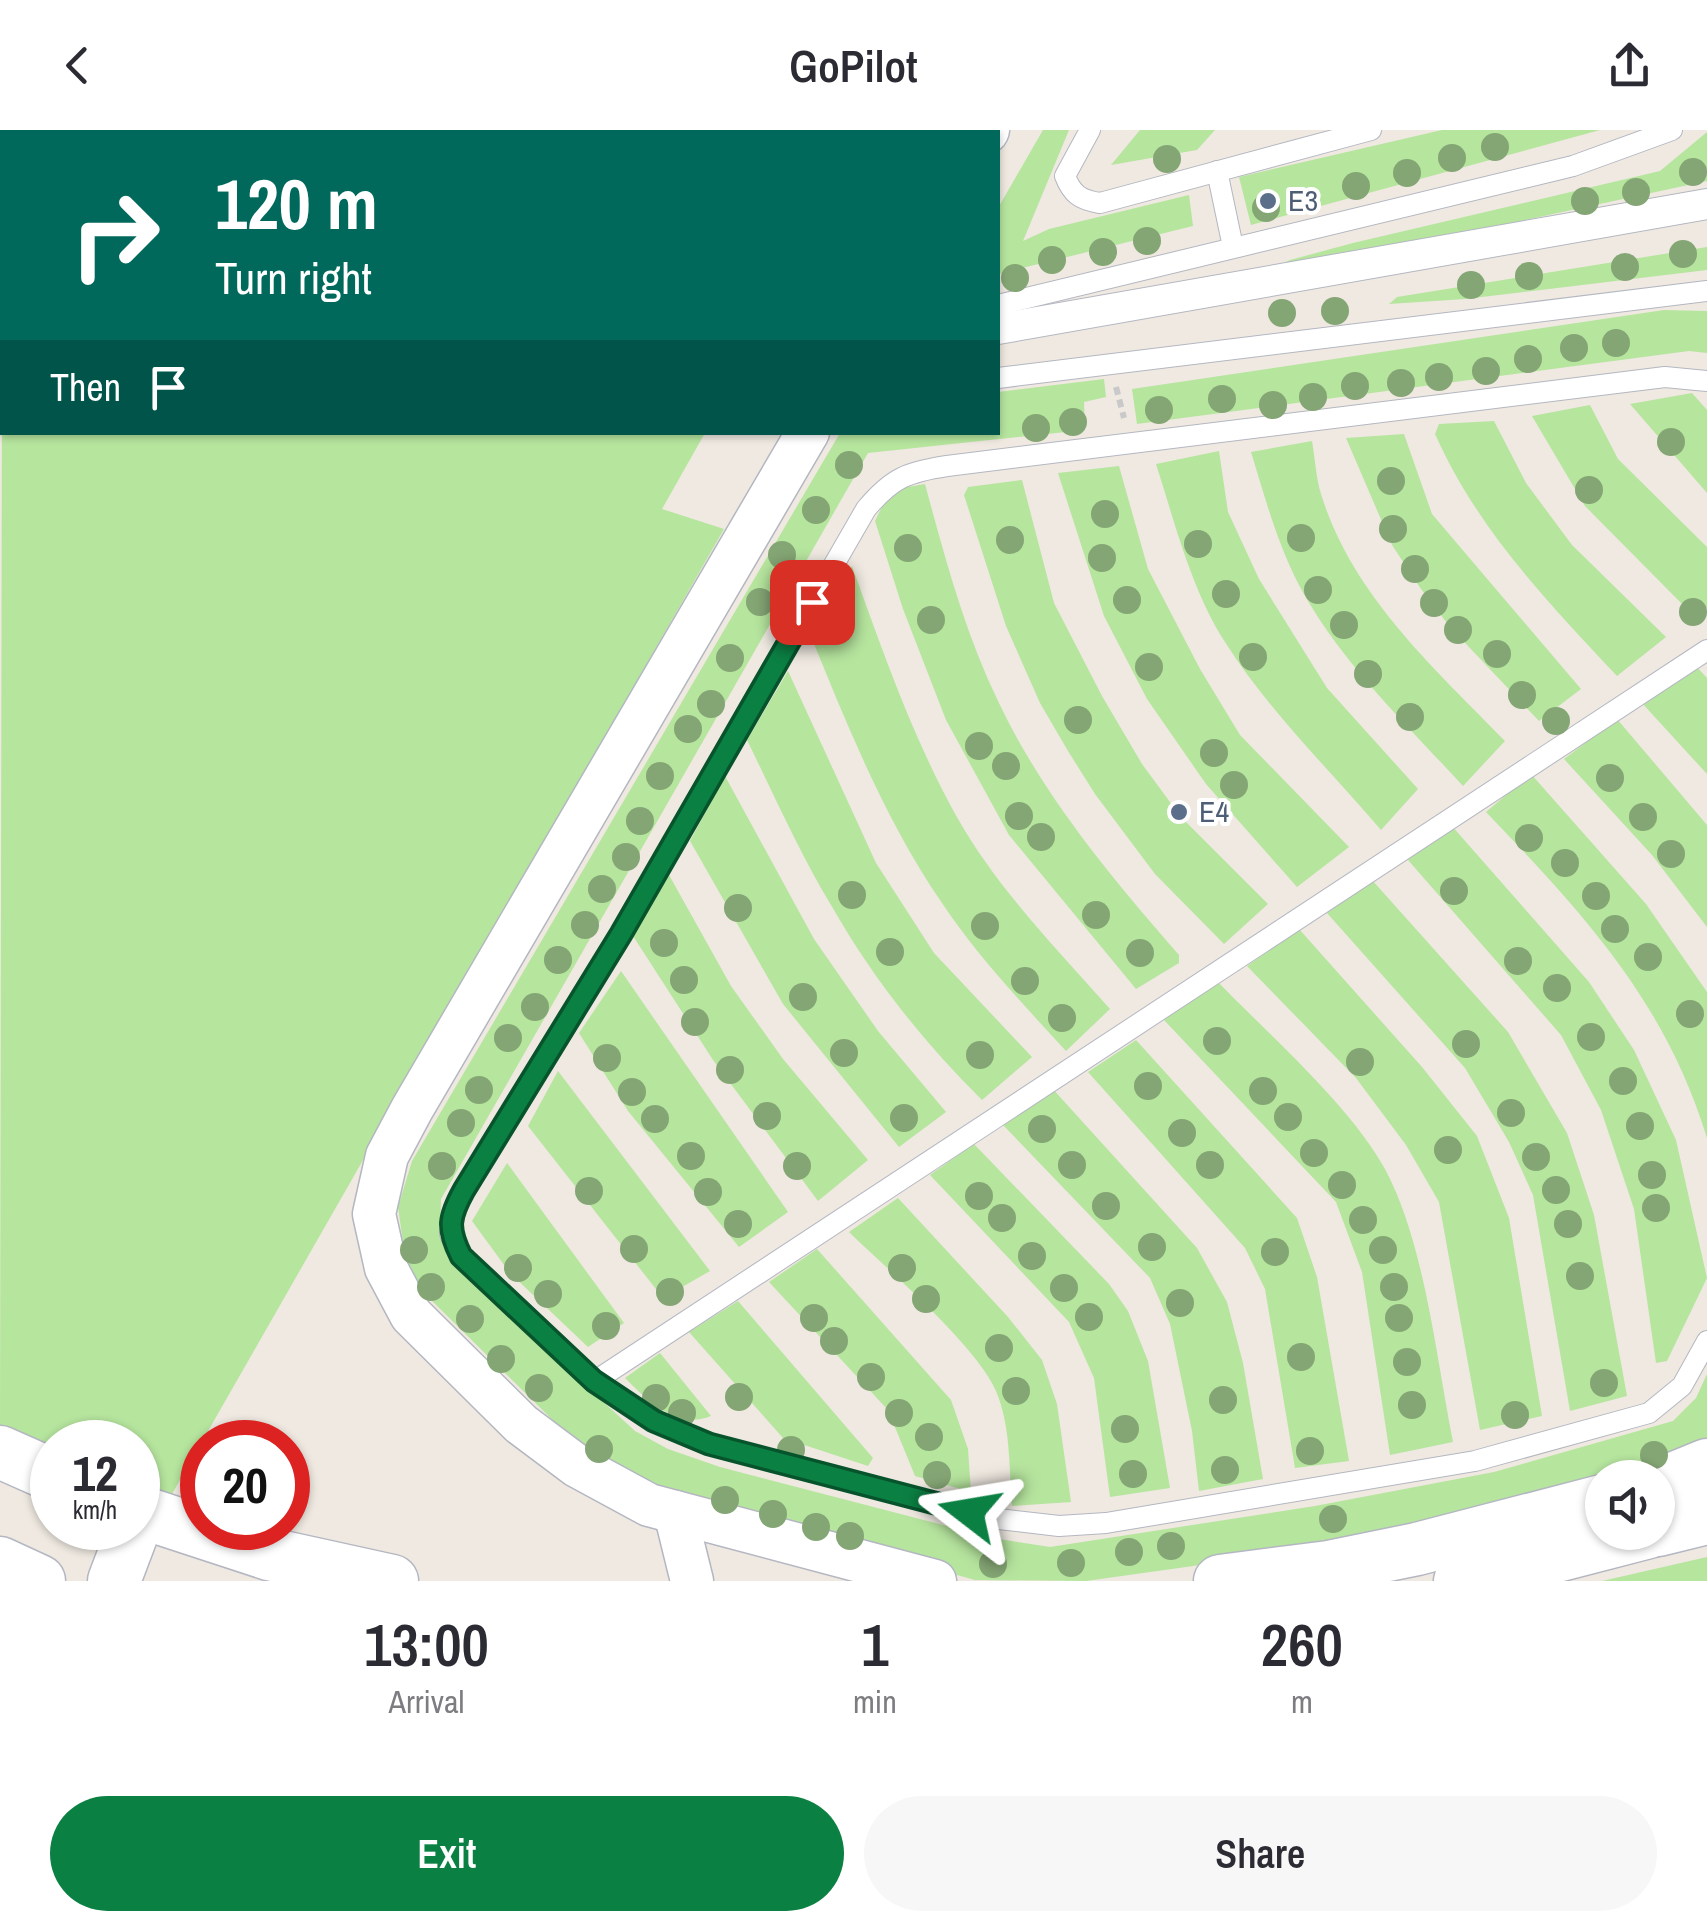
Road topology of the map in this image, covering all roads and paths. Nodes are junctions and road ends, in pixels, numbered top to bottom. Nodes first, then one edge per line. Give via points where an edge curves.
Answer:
1 (1090, 130) edge
2 (1371, 130) edge
3 (1672, 130) edge
4 (1217, 171) junction
5 (1707, 204) edge
6 (1233, 248) junction
7 (1707, 292) edge
8 (1000, 305) edge
9 (1000, 328) edge
10 (1110, 364) junction
11 (1000, 378) edge
12 (1707, 381) edge
13 (806, 435) edge
14 (1130, 444) junction
15 (1707, 650) edge
16 (1707, 1341) edge
17 (594, 1381) junction
18 (0, 1452) edge
19 (30, 1465) edge
20 (1707, 1465) edge
21 (1675, 1478) edge
22 (1585, 1505) edge
23 (675, 1512) junction
24 (1707, 1518) edge
25 (160, 1523) edge
26 (1675, 1526) edge
27 (1585, 1549) edge
28 (125, 1550) edge
29 (0, 1563) edge
30 (378, 1580) edge
31 (39, 1581) edge
32 (114, 1581) edge
33 (692, 1581) edge
34 (935, 1581) edge
35 (1220, 1581) edge
36 (1460, 1581) edge

1 - 4 lane via 1066,176 1084,201 1100,203
2 - 4 lane
3 - 6 lane via 1573,166
4 - 6 lane
5 - 9 street
6 - 8 lane
7 - 10 lane
10 - 11 lane
10 - 14 path
12 - 14 lane via 1665,377
13 - 23 street via 412,1109 387,1156 374,1214 386,1268 411,1315 438,1342 521,1424 577,1466
14 - 17 lane via 914,471 887,485 866,510 454,1208 450,1234 461,1256
15 - 17 lane
16 - 17 lane via 1682,1386 1649,1413 1474,1462 1059,1526 998,1519 709,1444 654,1421
18 - 19 street
20 - 21 street
22 - 35 street via 1329,1568
23 - 33 street
23 - 34 street
24 - 26 street
25 - 30 street
27 - 36 street
28 - 32 street
29 - 31 street

